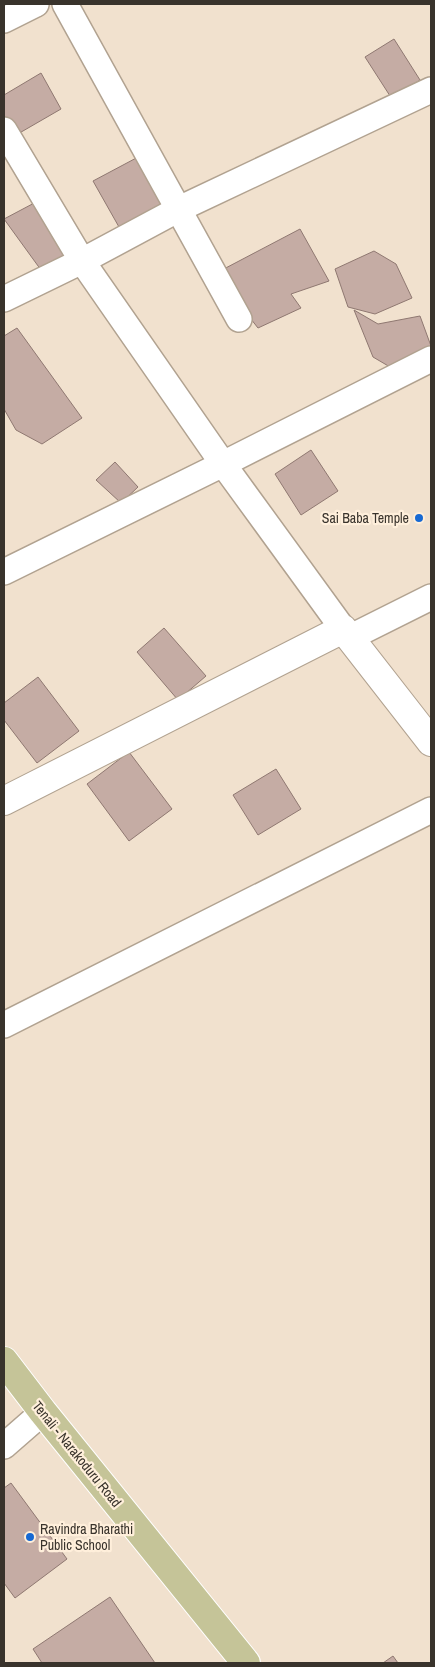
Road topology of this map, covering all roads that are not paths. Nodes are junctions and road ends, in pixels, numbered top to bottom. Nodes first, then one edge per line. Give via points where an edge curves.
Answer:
1 (36, 4) edge
2 (65, 4) edge
3 (4, 20) edge
4 (431, 90) edge
5 (4, 130) edge
6 (179, 209) junction
7 (82, 261) junction
8 (4, 299) edge
9 (239, 319) dead end
10 (431, 359) edge
11 (224, 464) junction
12 (4, 572) edge
13 (431, 597) edge
14 (346, 633) junction
15 (431, 742) edge
16 (4, 801) edge
17 (431, 810) edge
18 (4, 1025) edge
19 (4, 1360) edge
20 (43, 1412) junction
21 (4, 1446) edge
22 (246, 1663) edge

1 - 3 street
2 - 6 street
4 - 6 street
5 - 7 street
6 - 7 street
6 - 9 street
7 - 8 street
7 - 11 street
10 - 11 street
11 - 12 street
11 - 14 street
13 - 14 street
14 - 15 street
14 - 16 street
17 - 18 street
19 - 20 main road, Tenali - Narakoduru Road
20 - 21 street
20 - 22 main road, Tenali - Narakoduru Road

